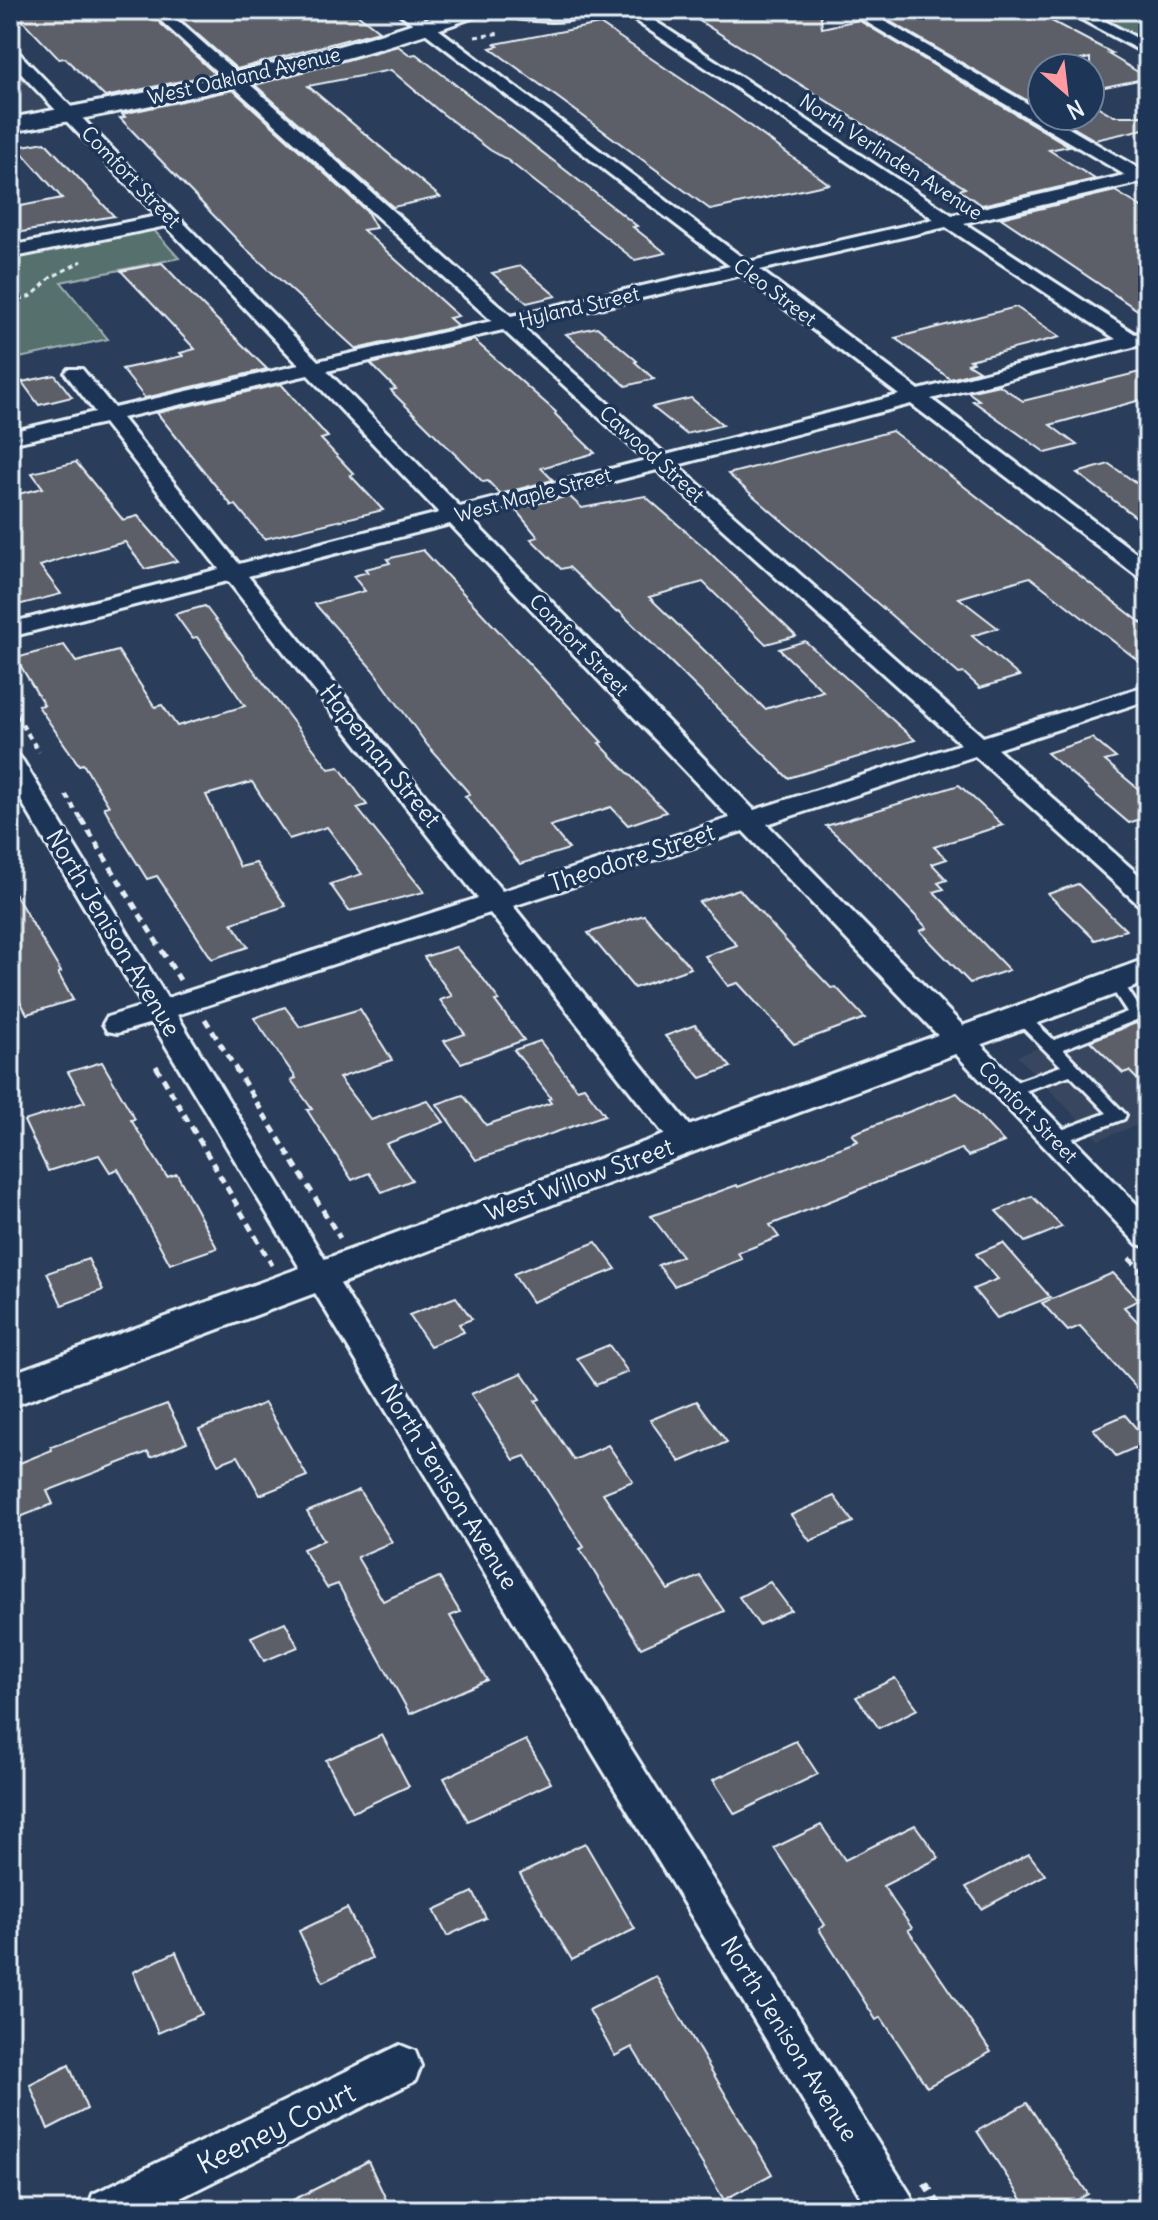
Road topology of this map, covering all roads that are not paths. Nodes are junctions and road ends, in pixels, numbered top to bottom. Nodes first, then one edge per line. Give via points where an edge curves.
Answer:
1 (157, 10) edge
2 (403, 10) edge
3 (472, 10) edge
4 (497, 10) edge
5 (588, 10) edge
6 (627, 10) edge
7 (854, 10) edge
8 (1072, 10) edge
9 (426, 28) junction
10 (1148, 50) edge
11 (10, 53) edge
12 (236, 81) junction
13 (69, 114) junction
14 (10, 125) edge
15 (1146, 178) edge
16 (171, 219) junction
17 (950, 221) junction
18 (10, 252) edge
19 (745, 269) junction
20 (507, 323) junction
21 (1140, 339) edge
22 (314, 368) junction
23 (75, 373) dead end
24 (913, 397) junction
25 (107, 416) junction
26 (10, 438) edge
27 (661, 462) junction
28 (456, 515) junction
29 (232, 573) junction
30 (1148, 573) edge
31 (10, 630) edge
32 (1148, 692) edge
33 (979, 746) junction
34 (27, 760) edge
35 (747, 821) junction
36 (1148, 898) edge
37 (497, 901) junction
38 (1132, 975) edge
39 (159, 1010) junction
40 (1019, 1016) junction
41 (117, 1024) dead end
42 (957, 1039) junction
43 (1052, 1047) junction
44 (1072, 1068) junction
45 (1007, 1091) junction
46 (1054, 1139) junction
47 (685, 1140) junction
48 (1148, 1236) edge
49 (319, 1276) junction
50 (10, 1391) edge
51 (400, 2066) dead end
52 (109, 2210) edge
53 (894, 2210) edge

1 - 12 street, Cawood Street
2 - 9 street, Cleo Street
3 - 9 main road, West Oakland Avenue
4 - 5 street via 535,18
6 - 17 street, North Verlinden Avenue
7 - 15 street
8 - 10 street
9 - 12 main road, West Oakland Avenue
9 - 19 street, Cleo Street
11 - 13 street, Comfort Street
12 - 13 main road, West Oakland Avenue
12 - 20 street, Cawood Street
13 - 14 main road, West Oakland Avenue
13 - 16 street, Comfort Street
15 - 17 street, Hyland Street
16 - 18 street
16 - 22 street, Comfort Street
17 - 19 street, Hyland Street
17 - 21 street, North Verlinden Avenue
19 - 20 street, Hyland Street
19 - 24 street, Cleo Street
20 - 22 street, Hyland Street
20 - 27 street, Cawood Street
21 - 24 street, West Maple Street
22 - 25 street, Hyland Street
22 - 28 street, Comfort Street
23 - 25 street, Hapeman Street
24 - 27 street, West Maple Street
24 - 30 street, Cleo Street
25 - 26 street, Hyland Street
25 - 29 street, Hapeman Street
27 - 28 street, West Maple Street
27 - 33 street, Cawood Street
28 - 29 street, West Maple Street
28 - 35 street, Comfort Street
29 - 31 street, West Maple Street
29 - 37 street, Hapeman Street
32 - 33 street, Theodore Street
33 - 35 street, Theodore Street
33 - 36 street, Cawood Street
34 - 39 street, North Jenison Avenue
35 - 37 street, Theodore Street
35 - 42 street, Comfort Street
37 - 39 street, Theodore Street
37 - 47 street, Hapeman Street
38 - 40 street, West Willow Street
38 - 43 lane via 1136,1014
39 - 41 street, Theodore Street
39 - 49 street, North Jenison Avenue
40 - 42 street, West Willow Street
40 - 43 lane
42 - 45 street, Comfort Street
42 - 47 street, West Willow Street
43 - 44 lane
44 - 45 lane
44 - 46 lane via 1118,1115
45 - 46 street, Comfort Street
46 - 48 street, Comfort Street
47 - 49 street, West Willow Street
49 - 50 street, West Willow Street
49 - 53 street, North Jenison Avenue
51 - 52 street, Keeney Court

